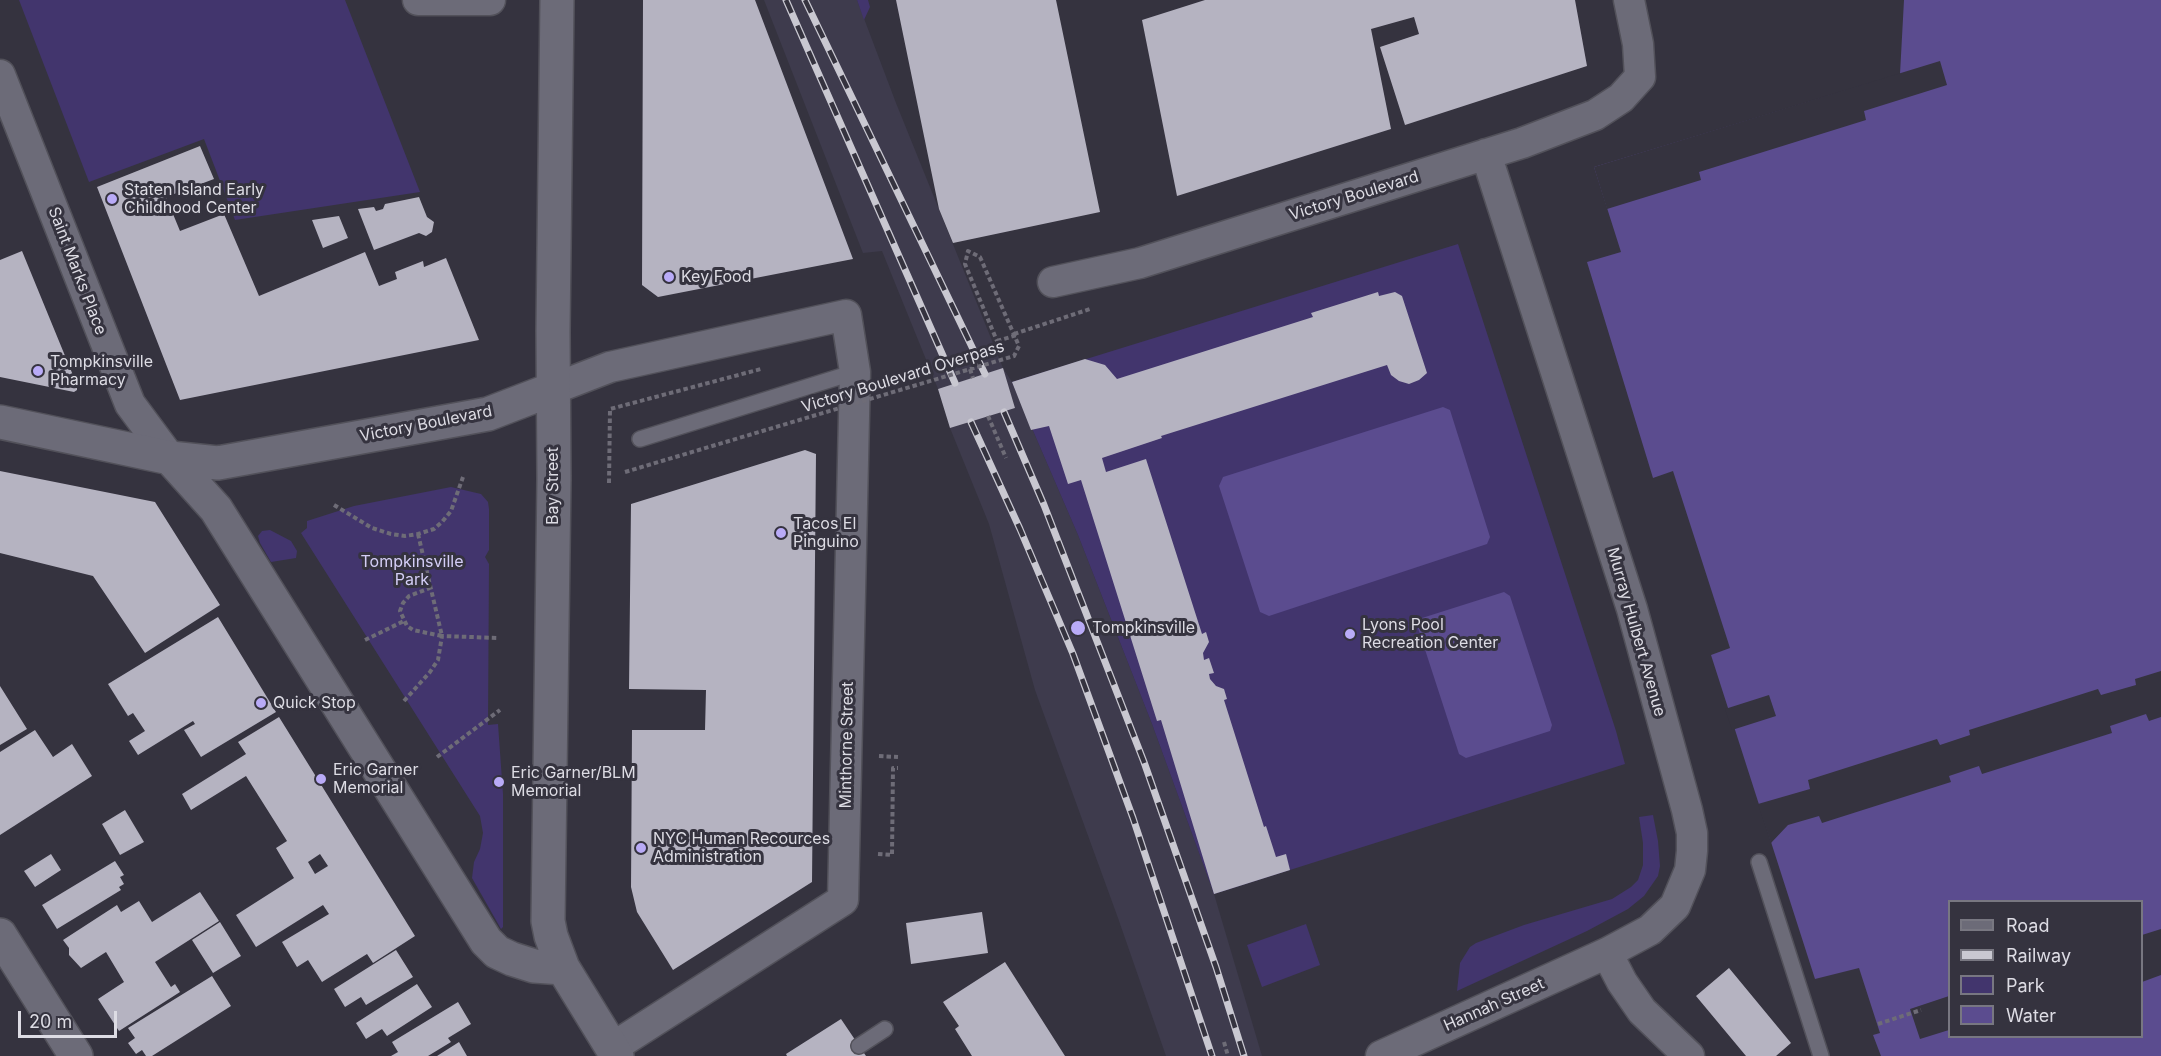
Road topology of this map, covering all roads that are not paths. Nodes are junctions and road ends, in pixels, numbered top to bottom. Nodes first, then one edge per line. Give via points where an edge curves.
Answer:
1 (418, 0) edge
2 (490, 0) edge
3 (557, 0) edge
4 (1629, 0) edge
5 (0, 75) edge
6 (1486, 154) junction
7 (1053, 282) dead end
8 (846, 315) joint
9 (855, 372) junction
10 (553, 389) junction
11 (0, 422) edge
12 (640, 439) dead end
13 (170, 458) junction
14 (1759, 862) dead end
15 (0, 935) edge
16 (1606, 953) junction
17 (563, 968) junction
18 (885, 1029) dead end
19 (859, 1046) dead end
20 (615, 1052) edge
21 (76, 1056) edge
22 (1381, 1056) edge
23 (1689, 1056) edge
24 (1821, 1056) edge

1 - 2 street
3 - 10 main road, Bay Street
4 - 6 street, Victory Boulevard via 1640,77 1621,98 1595,115
5 - 13 street, Saint Marks Place via 130,404
6 - 7 street, Victory Boulevard via 1140,263
6 - 16 street, Murray Hulbert Avenue via 1632,609 1692,833 1690,870 1675,906 1650,930
8 - 9 street, Minthorne Street
8 - 10 street, Victory Boulevard via 610,367
9 - 12 lane
9 - 20 street, Minthorne Street via 843,900
10 - 13 main road, Victory Boulevard via 488,414 233,462
10 - 17 main road, Bay Street via 548,904 551,936
11 - 13 main road, Victory Boulevard
13 - 17 main road via 216,509 486,940 512,960
14 - 24 lane
15 - 21 main road
16 - 22 street, Hannah Street
16 - 23 street via 1642,1011
17 - 20 main road, Bay Street
18 - 19 lane

